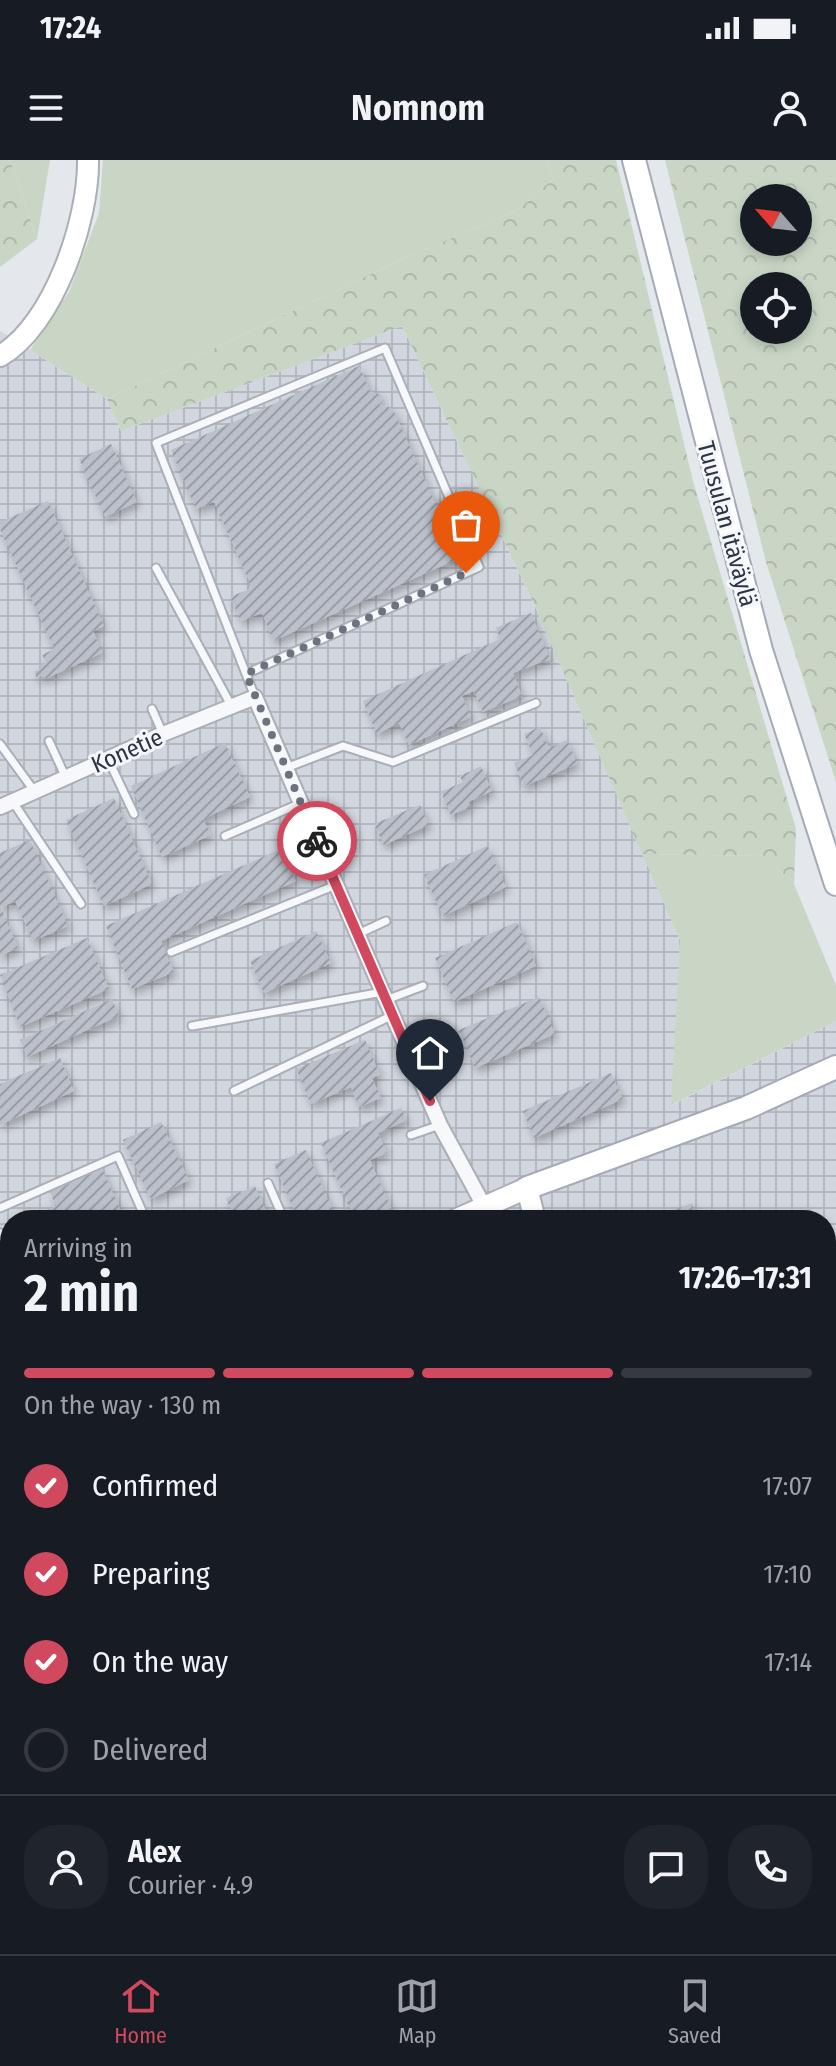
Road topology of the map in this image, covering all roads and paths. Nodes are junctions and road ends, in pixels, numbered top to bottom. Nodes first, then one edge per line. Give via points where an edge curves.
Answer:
1 (88, 160) edge
2 (634, 160) edge
3 (0, 356) edge
4 (156, 568) dead end
5 (246, 674) junction
6 (255, 697) junction
7 (536, 703) dead end
8 (232, 707) junction
9 (152, 709) dead end
10 (163, 734) junction
11 (49, 741) dead end
12 (0, 744) edge
13 (108, 759) junction
14 (286, 768) junction
15 (66, 778) junction
16 (35, 792) junction
17 (301, 803) junction
18 (6, 804) edge
19 (134, 814) dead end
20 (225, 836) dead end
21 (836, 884) edge
22 (336, 885) junction
23 (81, 904) dead end
24 (386, 921) dead end
25 (358, 934) junction
26 (171, 952) dead end
27 (423, 986) dead end
28 (385, 996) junction
29 (393, 1015) junction
30 (192, 1026) dead end
31 (836, 1052) edge
32 (454, 1061) dead end
33 (836, 1067) edge
34 (419, 1076) junction
35 (836, 1077) edge
36 (234, 1091) dead end
37 (712, 1120) junction
38 (440, 1125) junction
39 (411, 1135) dead end
40 (268, 1183) dead end
41 (527, 1188) junction
42 (484, 1206) junction
43 (0, 1208) edge
44 (142, 1210) edge
45 (280, 1210) edge
46 (476, 1210) edge
47 (532, 1210) edge

1 - 3 street via 81,217 61,277 34,324
2 - 21 main road, Tuusulan itäväylä via 757,636
4 - 8 lane
5 - 5 lane via 156,443 385,348 479,567
5 - 6 lane
6 - 8 street, Konetie
6 - 14 street
7 - 14 lane via 393,762 343,746
8 - 10 street, Konetie
9 - 10 lane
10 - 13 street, Konetie
11 - 15 lane
12 - 16 lane
13 - 15 street, Konetie
13 - 19 lane
14 - 17 street
15 - 16 street, Konetie
16 - 18 street, Konetie
17 - 20 lane
17 - 22 street
18 - 23 lane
22 - 25 street
22 - 26 lane
24 - 25 lane
25 - 28 street
27 - 28 lane
28 - 29 street
28 - 30 lane
29 - 34 street
29 - 36 lane
31 - 37 main road
32 - 34 lane
33 - 37 main road
34 - 38 street
35 - 37 main road via 749,1112
37 - 41 main road
38 - 39 lane
38 - 42 street
40 - 45 lane
41 - 42 street
41 - 47 street
42 - 46 street
43 - 44 lane via 118,1156

